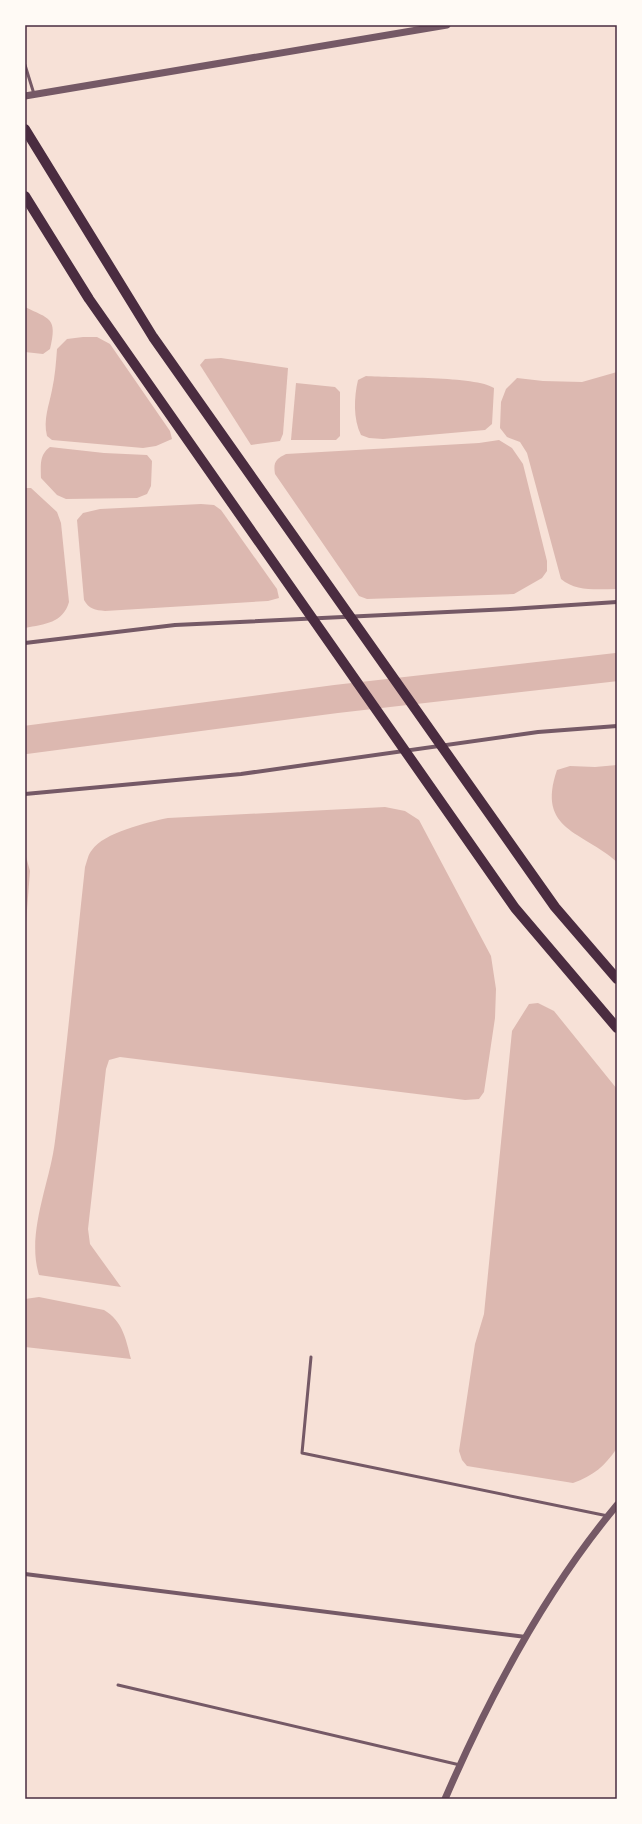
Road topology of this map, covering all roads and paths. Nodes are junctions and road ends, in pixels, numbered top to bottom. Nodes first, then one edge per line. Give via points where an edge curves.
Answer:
1 (447, 25) edge
2 (25, 65) edge
3 (34, 94) junction
4 (25, 96) edge
5 (25, 129) edge
6 (25, 196) edge
7 (617, 602) edge
8 (25, 643) edge
9 (617, 726) edge
10 (25, 794) edge
11 (617, 979) edge
12 (617, 1028) edge
13 (311, 1357) dead end
14 (617, 1505) edge
15 (608, 1516) junction
16 (25, 1574) edge
17 (527, 1637) junction
18 (118, 1685) dead end
19 (460, 1765) junction
20 (445, 1799) edge

1 - 3 street
2 - 3 lane
3 - 4 street
5 - 11 main road via 153,336 556,907
6 - 12 main road via 89,299 515,908
7 - 8 street via 175,625
9 - 10 street via 538,732 241,774
13 - 15 lane via 302,1453
14 - 15 street
15 - 17 street via 560,1583
16 - 17 street
17 - 19 street via 468,1745
18 - 19 lane
19 - 20 street

